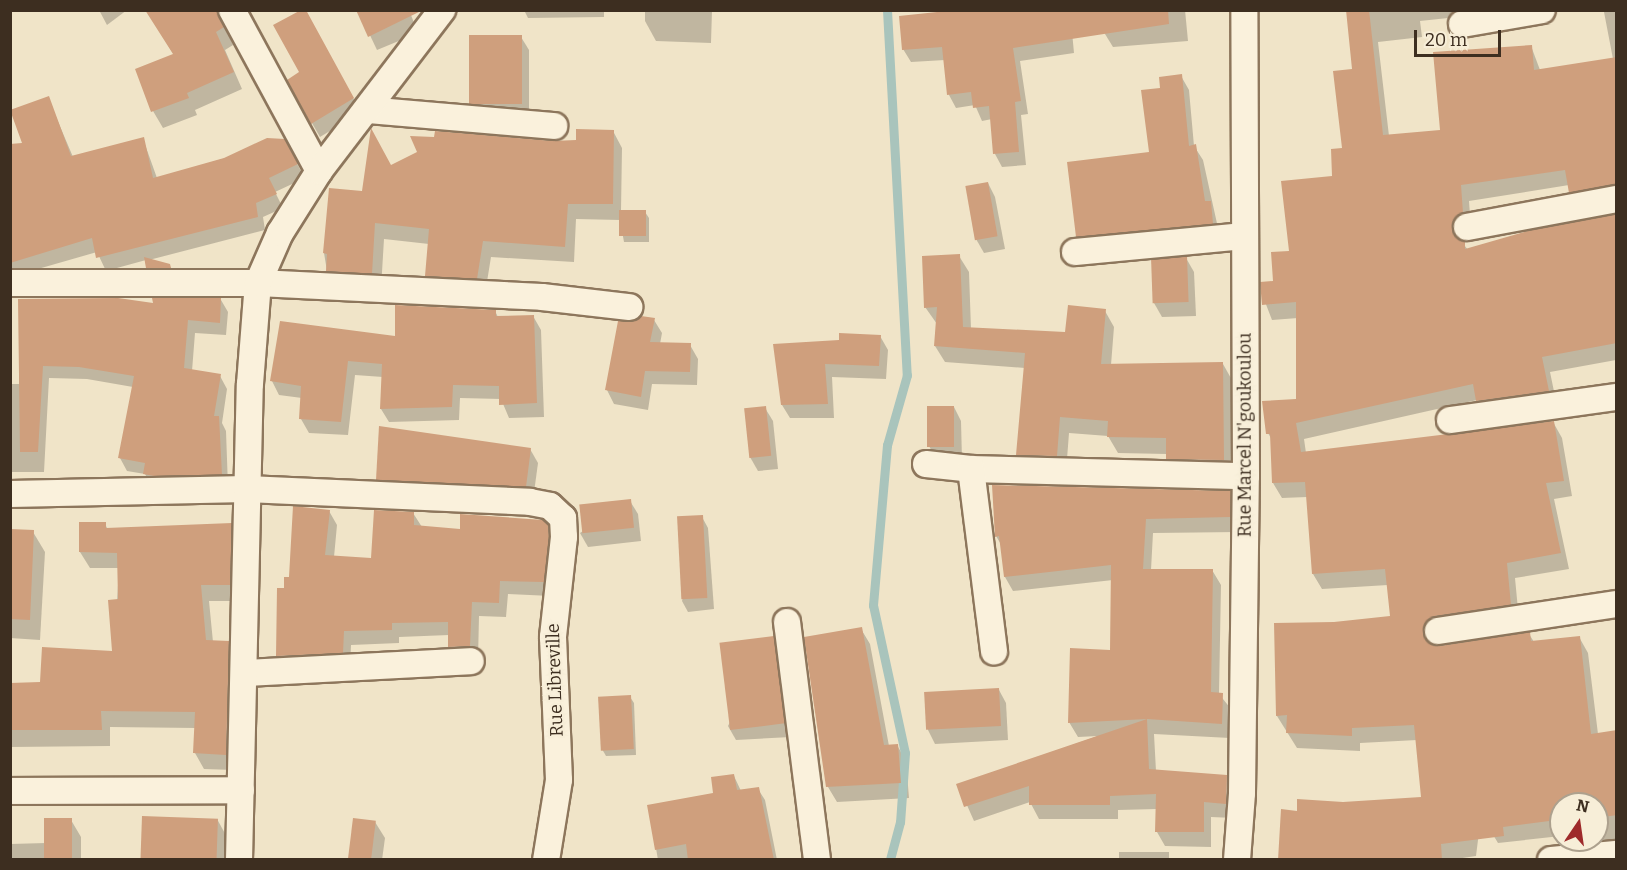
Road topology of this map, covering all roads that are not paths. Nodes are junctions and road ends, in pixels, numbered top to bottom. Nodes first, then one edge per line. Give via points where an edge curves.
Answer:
1 (232, 10) edge
2 (442, 10) edge
3 (1244, 10) edge
4 (1542, 10) edge
5 (1462, 24) dead end
6 (367, 110) junction
7 (554, 126) dead end
8 (319, 171) junction
9 (1617, 199) edge
10 (1467, 227) dead end
11 (1244, 236) junction
12 (1075, 252) dead end
13 (10, 283) edge
14 (258, 283) junction
15 (629, 307) dead end
16 (1617, 397) edge
17 (1450, 420) dead end
18 (926, 464) dead end
19 (970, 469) junction
20 (1246, 476) junction
21 (247, 489) junction
22 (10, 494) edge
23 (1617, 604) edge
24 (787, 622) dead end
25 (1438, 632) dead end
26 (994, 652) dead end
27 (471, 661) dead end
28 (244, 673) junction
29 (241, 790) junction
30 (10, 791) edge
31 (1617, 854) edge
32 (239, 860) edge
33 (546, 860) edge
34 (817, 860) edge
35 (1237, 860) edge
36 (1551, 860) edge

1 - 8 street
2 - 6 street
3 - 11 street, Rue Marcel N'goukoulou
4 - 5 street
6 - 7 street
6 - 8 street
8 - 14 street via 280,233
9 - 10 street
11 - 12 street
11 - 20 street, Rue Marcel N'goukoulou
13 - 14 street
14 - 15 street via 542,297
14 - 21 street
16 - 17 street
18 - 19 street
19 - 20 street
19 - 26 street
20 - 35 street, Rue Marcel N'goukoulou via 1242,794
21 - 22 street
21 - 28 street
21 - 33 street, Rue Libreville via 530,502 550,506 563,518 553,637 559,780
23 - 25 street
24 - 34 street
27 - 28 street
28 - 29 street
29 - 30 street
29 - 32 street
31 - 36 street

